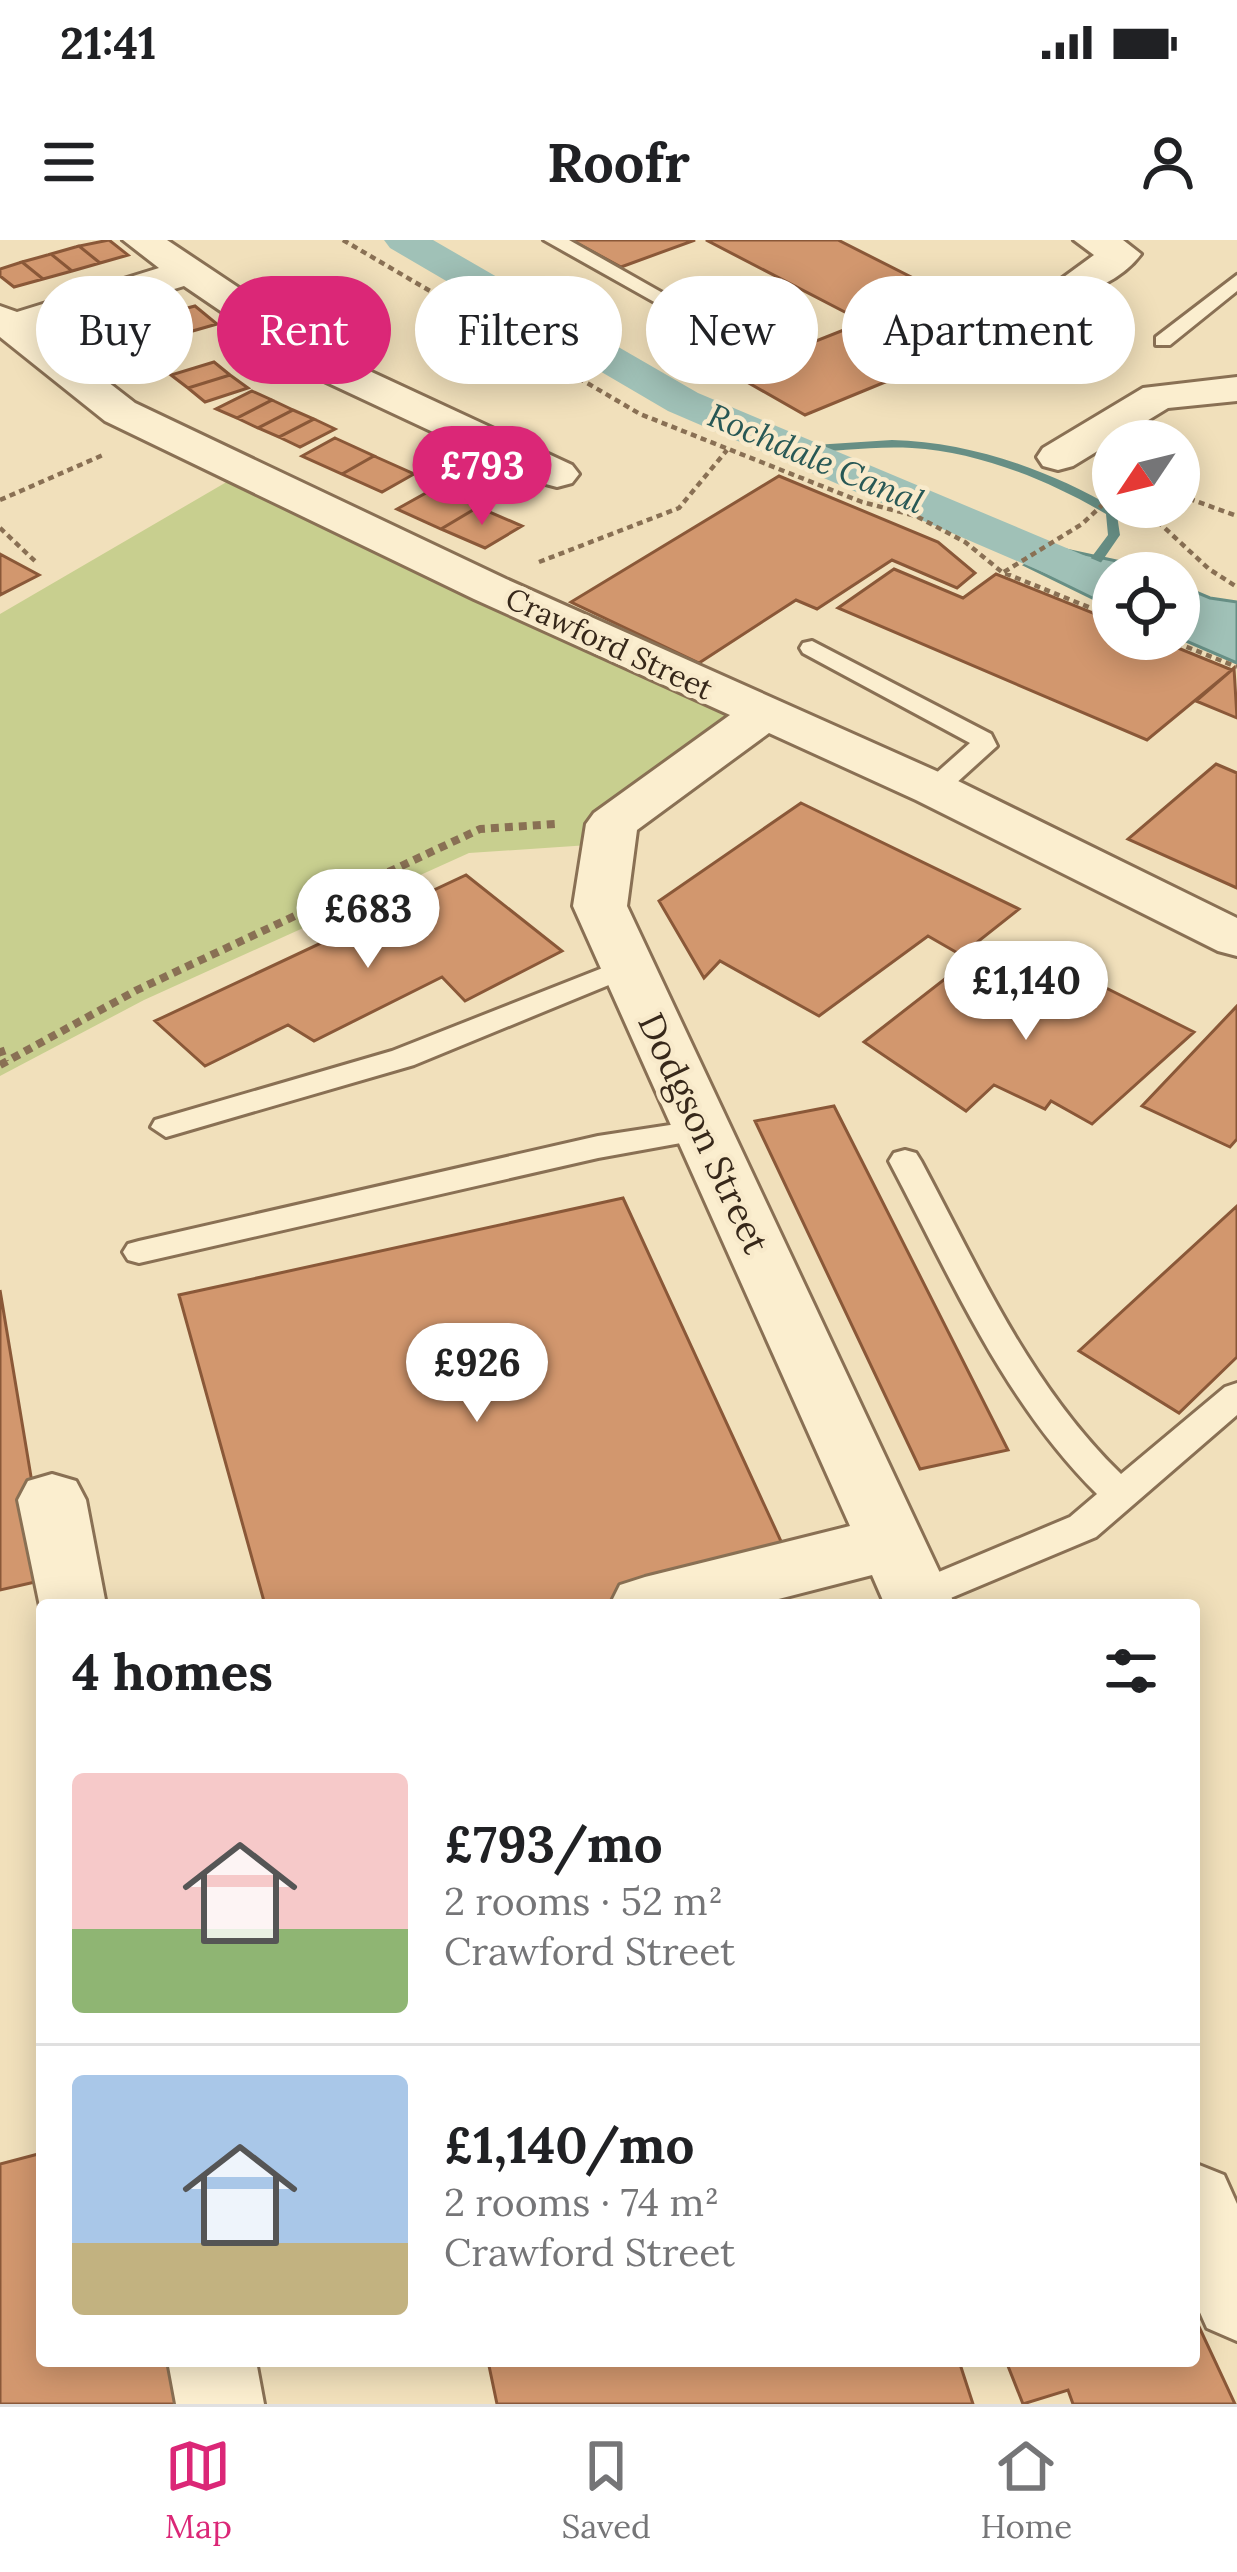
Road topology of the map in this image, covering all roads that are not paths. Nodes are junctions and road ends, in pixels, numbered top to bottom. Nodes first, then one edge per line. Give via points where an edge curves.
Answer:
1 (142, 240) edge
2 (554, 240) edge
3 (1118, 245) edge
4 (184, 273) junction
5 (1082, 276) edge
6 (1237, 280) edge
7 (646, 290) edge
8 (5, 322) edge
9 (1163, 341) dead end
10 (1220, 390) edge
11 (1058, 457) dead end
12 (557, 474) dead end
13 (812, 648) dead end
14 (763, 714) junction
15 (934, 789) junction
16 (1237, 939) edge
17 (628, 967) junction
18 (166, 1127) dead end
19 (703, 1130) junction
20 (905, 1161) dead end
21 (139, 1252) dead end
22 (1237, 1396) edge
23 (1120, 1495) junction
24 (52, 1500) dead end
25 (909, 1582) edge
26 (70, 1599) edge
27 (714, 1599) edge
28 (1211, 2211) edge
29 (1237, 2298) edge
30 (213, 2367) edge
31 (220, 2404) edge

1 - 4 street
2 - 7 lane
3 - 5 street
4 - 8 street
4 - 12 street via 336,371
6 - 9 lane
8 - 14 street, Crawford Street via 120,412
10 - 11 street via 1157,398
13 - 15 lane via 982,739 984,746
14 - 15 street, Crawford Street
14 - 17 street, Dodgson Street via 612,824 600,906
15 - 16 street, Crawford Street
17 - 18 lane via 403,1058
17 - 19 street, Dodgson Street
19 - 21 lane
19 - 25 street, Dodgson Street
20 - 23 lane via 1026,1388
22 - 23 lane
23 - 25 lane via 1082,1527
24 - 26 street
25 - 27 street
28 - 29 street
30 - 31 street

